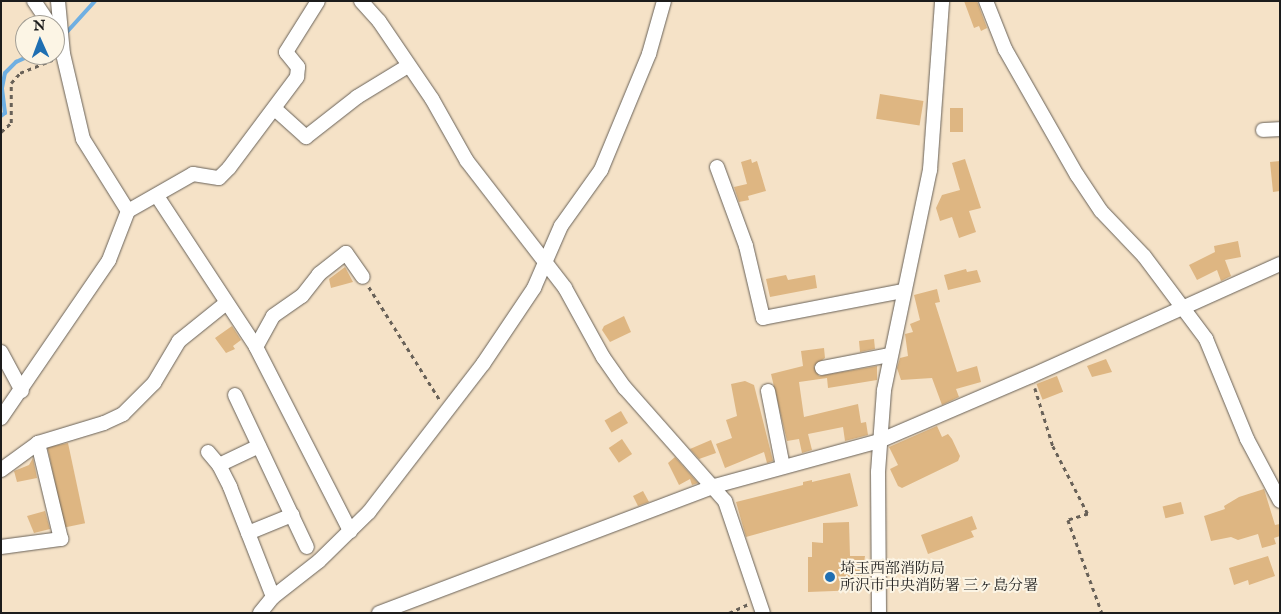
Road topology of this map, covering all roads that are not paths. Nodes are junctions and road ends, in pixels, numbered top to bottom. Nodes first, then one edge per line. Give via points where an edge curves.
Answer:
1 (34, 1) edge
2 (58, 1) edge
3 (318, 1) edge
4 (361, 1) edge
5 (664, 1) edge
6 (942, 1) edge
7 (986, 1) edge
8 (44, 15) edge
9 (56, 15) edge
10 (65, 62) edge
11 (408, 66) junction
12 (275, 109) junction
13 (1280, 129) edge
14 (1263, 130) dead end
15 (717, 167) dead end
16 (157, 196) junction
17 (128, 212) junction
18 (1280, 264) edge
19 (546, 265) junction
20 (363, 277) road end
21 (902, 291) junction
22 (225, 304) junction
23 (1183, 306) junction
24 (256, 347) junction
25 (1, 352) edge
26 (889, 355) junction
27 (822, 368) dead end
28 (22, 391) junction
29 (768, 391) dead end
30 (235, 395) dead end
31 (1, 418) edge
32 (879, 441) junction
33 (38, 443) junction
34 (259, 446) junction
35 (208, 452) dead end
36 (219, 465) junction
37 (783, 467) junction
38 (1, 470) edge
39 (715, 486) junction
40 (1280, 501) edge
41 (292, 516) junction
42 (350, 530) junction
43 (248, 533) junction
44 (1, 547) edge
45 (307, 547) dead end
46 (274, 597) junction
47 (260, 613) edge
48 (379, 613) edge
49 (763, 613) edge
50 (879, 613) edge

1 - 8 street
2 - 9 street
3 - 12 street via 286,52 298,67 297,78
4 - 11 street via 379,21
5 - 19 street via 650,54 619,131 601,170 561,226
6 - 21 street via 930,170
7 - 23 street via 1005,49 1077,175 1101,211 1144,256
10 - 17 street via 83,139
11 - 12 street via 357,97 306,137
11 - 19 street via 432,99 467,161
12 - 16 street via 219,178 193,174
13 - 14 street
15 - 21 street via 746,246 763,318
16 - 17 street
16 - 22 street
17 - 28 street via 109,260
18 - 23 street
19 - 39 street via 565,288 624,388 648,418
19 - 42 street via 483,364 446,409 400,476
20 - 24 street via 346,253 319,274 302,296 273,316
21 - 26 street
22 - 24 street
22 - 33 street via 179,341 154,383 123,414
23 - 32 street
23 - 40 street via 1206,339 1246,439
24 - 42 street
25 - 28 street
26 - 27 street
26 - 32 street
28 - 31 street
29 - 37 street
30 - 34 street
32 - 37 street
32 - 50 street
33 - 38 street
33 - 44 street via 61,539
34 - 36 street
34 - 41 street
35 - 36 street
36 - 43 street
37 - 39 street
39 - 48 street
39 - 49 street via 725,501
41 - 43 street
41 - 45 street
42 - 46 street via 319,561
43 - 46 street
46 - 47 street

